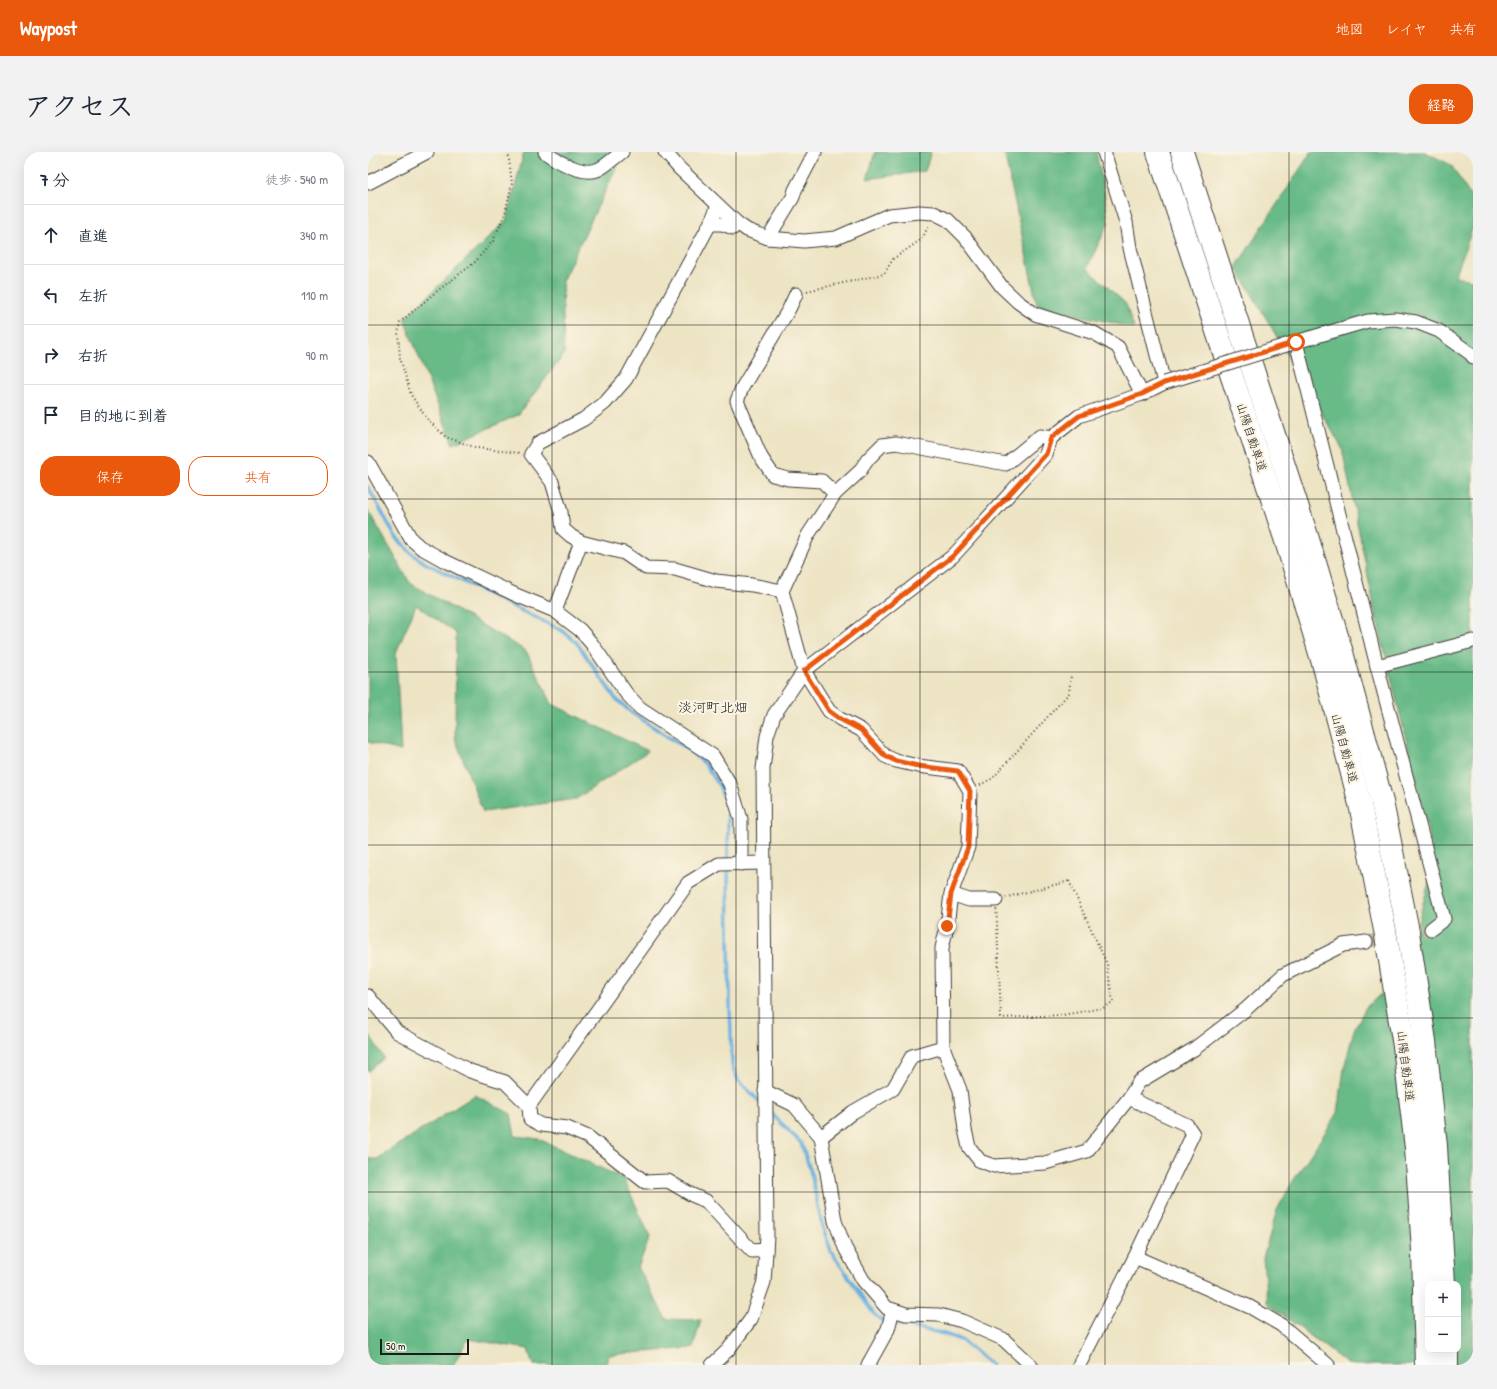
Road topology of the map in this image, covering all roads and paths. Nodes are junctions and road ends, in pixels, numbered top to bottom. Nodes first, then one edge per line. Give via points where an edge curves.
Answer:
1 (427, 152) edge
2 (508, 152) edge
3 (545, 152) edge
4 (622, 152) edge
5 (666, 152) edge
6 (815, 152) edge
7 (1104, 152) edge
8 (1158, 152) edge
9 (1182, 152) edge
10 (368, 183) edge
11 (718, 206) junction
12 (934, 213) junction
13 (737, 223) junction
14 (710, 224) junction
15 (768, 238) junction
16 (796, 294) joint
17 (1296, 342) junction
18 (1473, 357) edge
19 (1164, 383) junction
20 (1142, 394) junction
21 (1051, 438) junction
22 (531, 454) junction
23 (368, 462) edge
24 (835, 494) junction
25 (580, 542) junction
26 (782, 591) junction
27 (555, 611) junction
28 (1473, 641) edge
29 (1376, 666) junction
30 (804, 671) junction
31 (1070, 674) dead end
32 (970, 791) junction
33 (763, 818) junction
34 (741, 819) junction
35 (741, 864) junction
36 (763, 864) junction
37 (951, 894) junction
38 (996, 900) junction
39 (1432, 929) tunnel mouth
40 (1366, 942) tunnel mouth
41 (368, 996) edge
42 (942, 1047) junction
43 (765, 1091) junction
44 (1129, 1098) junction
45 (529, 1106) junction
46 (822, 1137) junction
47 (766, 1250) junction
48 (1135, 1257) junction
49 (1444, 1281) edge
50 (893, 1310) junction
51 (1433, 1354) edge
52 (712, 1365) edge
53 (868, 1365) edge
54 (1031, 1365) edge
55 (1079, 1365) edge
56 (1328, 1365) edge
57 (1447, 1365) edge

1 - 10 street
2 - 22 path via 512,183 505,214 493,241 474,263 400,322 398,333 400,358 411,394 428,420 446,437 477,448
3 - 4 street via 575,169 591,172 599,170
5 - 11 street
6 - 15 street via 793,197
7 - 19 street via 1126,222 1130,248
8 - 51 highway, 山陽自動車道 via 1286,541 1323,663 1360,804 1385,930 1404,1046 1416,1148
9 - 49 highway, 山陽自動車道 via 1307,536 1343,656 1382,802 1407,926 1425,1041 1436,1146
11 - 13 street
11 - 14 street
12 - 15 street via 889,215 836,238 804,241
12 - 16 path via 922,239 893,259 884,274
12 - 20 street via 948,220 965,237 1002,287 1018,302 1035,314 1094,333 1118,347
13 - 14 street via 733,228 722,224
13 - 15 street
14 - 22 street via 626,379 605,403 584,419 538,443
16 - 24 street via 737,401 761,457 773,475 822,481
17 - 18 street via 1368,321 1395,319 1416,322 1440,331
17 - 19 street, bridge
17 - 29 street
19 - 20 street
20 - 21 street via 1079,416
21 - 24 street via 1040,436 1006,464 896,442 882,445 859,472
21 - 30 street via 1046,454 953,556
22 - 25 street via 552,482 563,529
23 - 27 street via 411,539 420,547 516,595
24 - 26 street via 808,535
25 - 26 street via 624,553 646,568 675,569 716,581
25 - 27 street
26 - 30 street
27 - 34 street via 580,630 618,683 640,708 712,756 730,784
28 - 29 street
29 - 39 street via 1444,919
30 - 32 street via 829,711 861,730 885,756 918,766 958,771
30 - 33 street via 774,715 767,736 763,769
31 - 32 path via 1069,692 993,778
32 - 37 street via 968,847
33 - 34 street
33 - 36 street
34 - 35 street
35 - 36 street
35 - 45 street via 719,864 688,883
36 - 43 street
37 - 38 street via 969,900
37 - 42 street via 942,948
38 - 38 path via 1069,881 1107,964 1113,1002 1103,1008 1062,1015 1001,1018
40 - 44 street via 1342,945 1283,974 1245,1010 1194,1049 1139,1082
41 - 45 street via 397,1032 470,1071 505,1082
42 - 44 street via 960,1090 969,1147 980,1162 994,1166 1045,1163 1087,1151
42 - 46 street via 912,1056 893,1089 853,1112
43 - 46 street via 794,1105
43 - 47 street
44 - 48 street via 1187,1125 1194,1134
45 - 47 street via 530,1119 541,1125 567,1128 588,1137 645,1182 668,1181 692,1196 706,1201 752,1251
46 - 50 street via 835,1221 844,1248 863,1280 887,1308
47 - 52 street via 764,1282 751,1319 728,1350
48 - 55 street
48 - 56 street via 1250,1307 1281,1325
50 - 53 street via 888,1329
50 - 54 street via 906,1314 939,1315 962,1321 1003,1339
51 - 57 highway, 山陽自動車道

